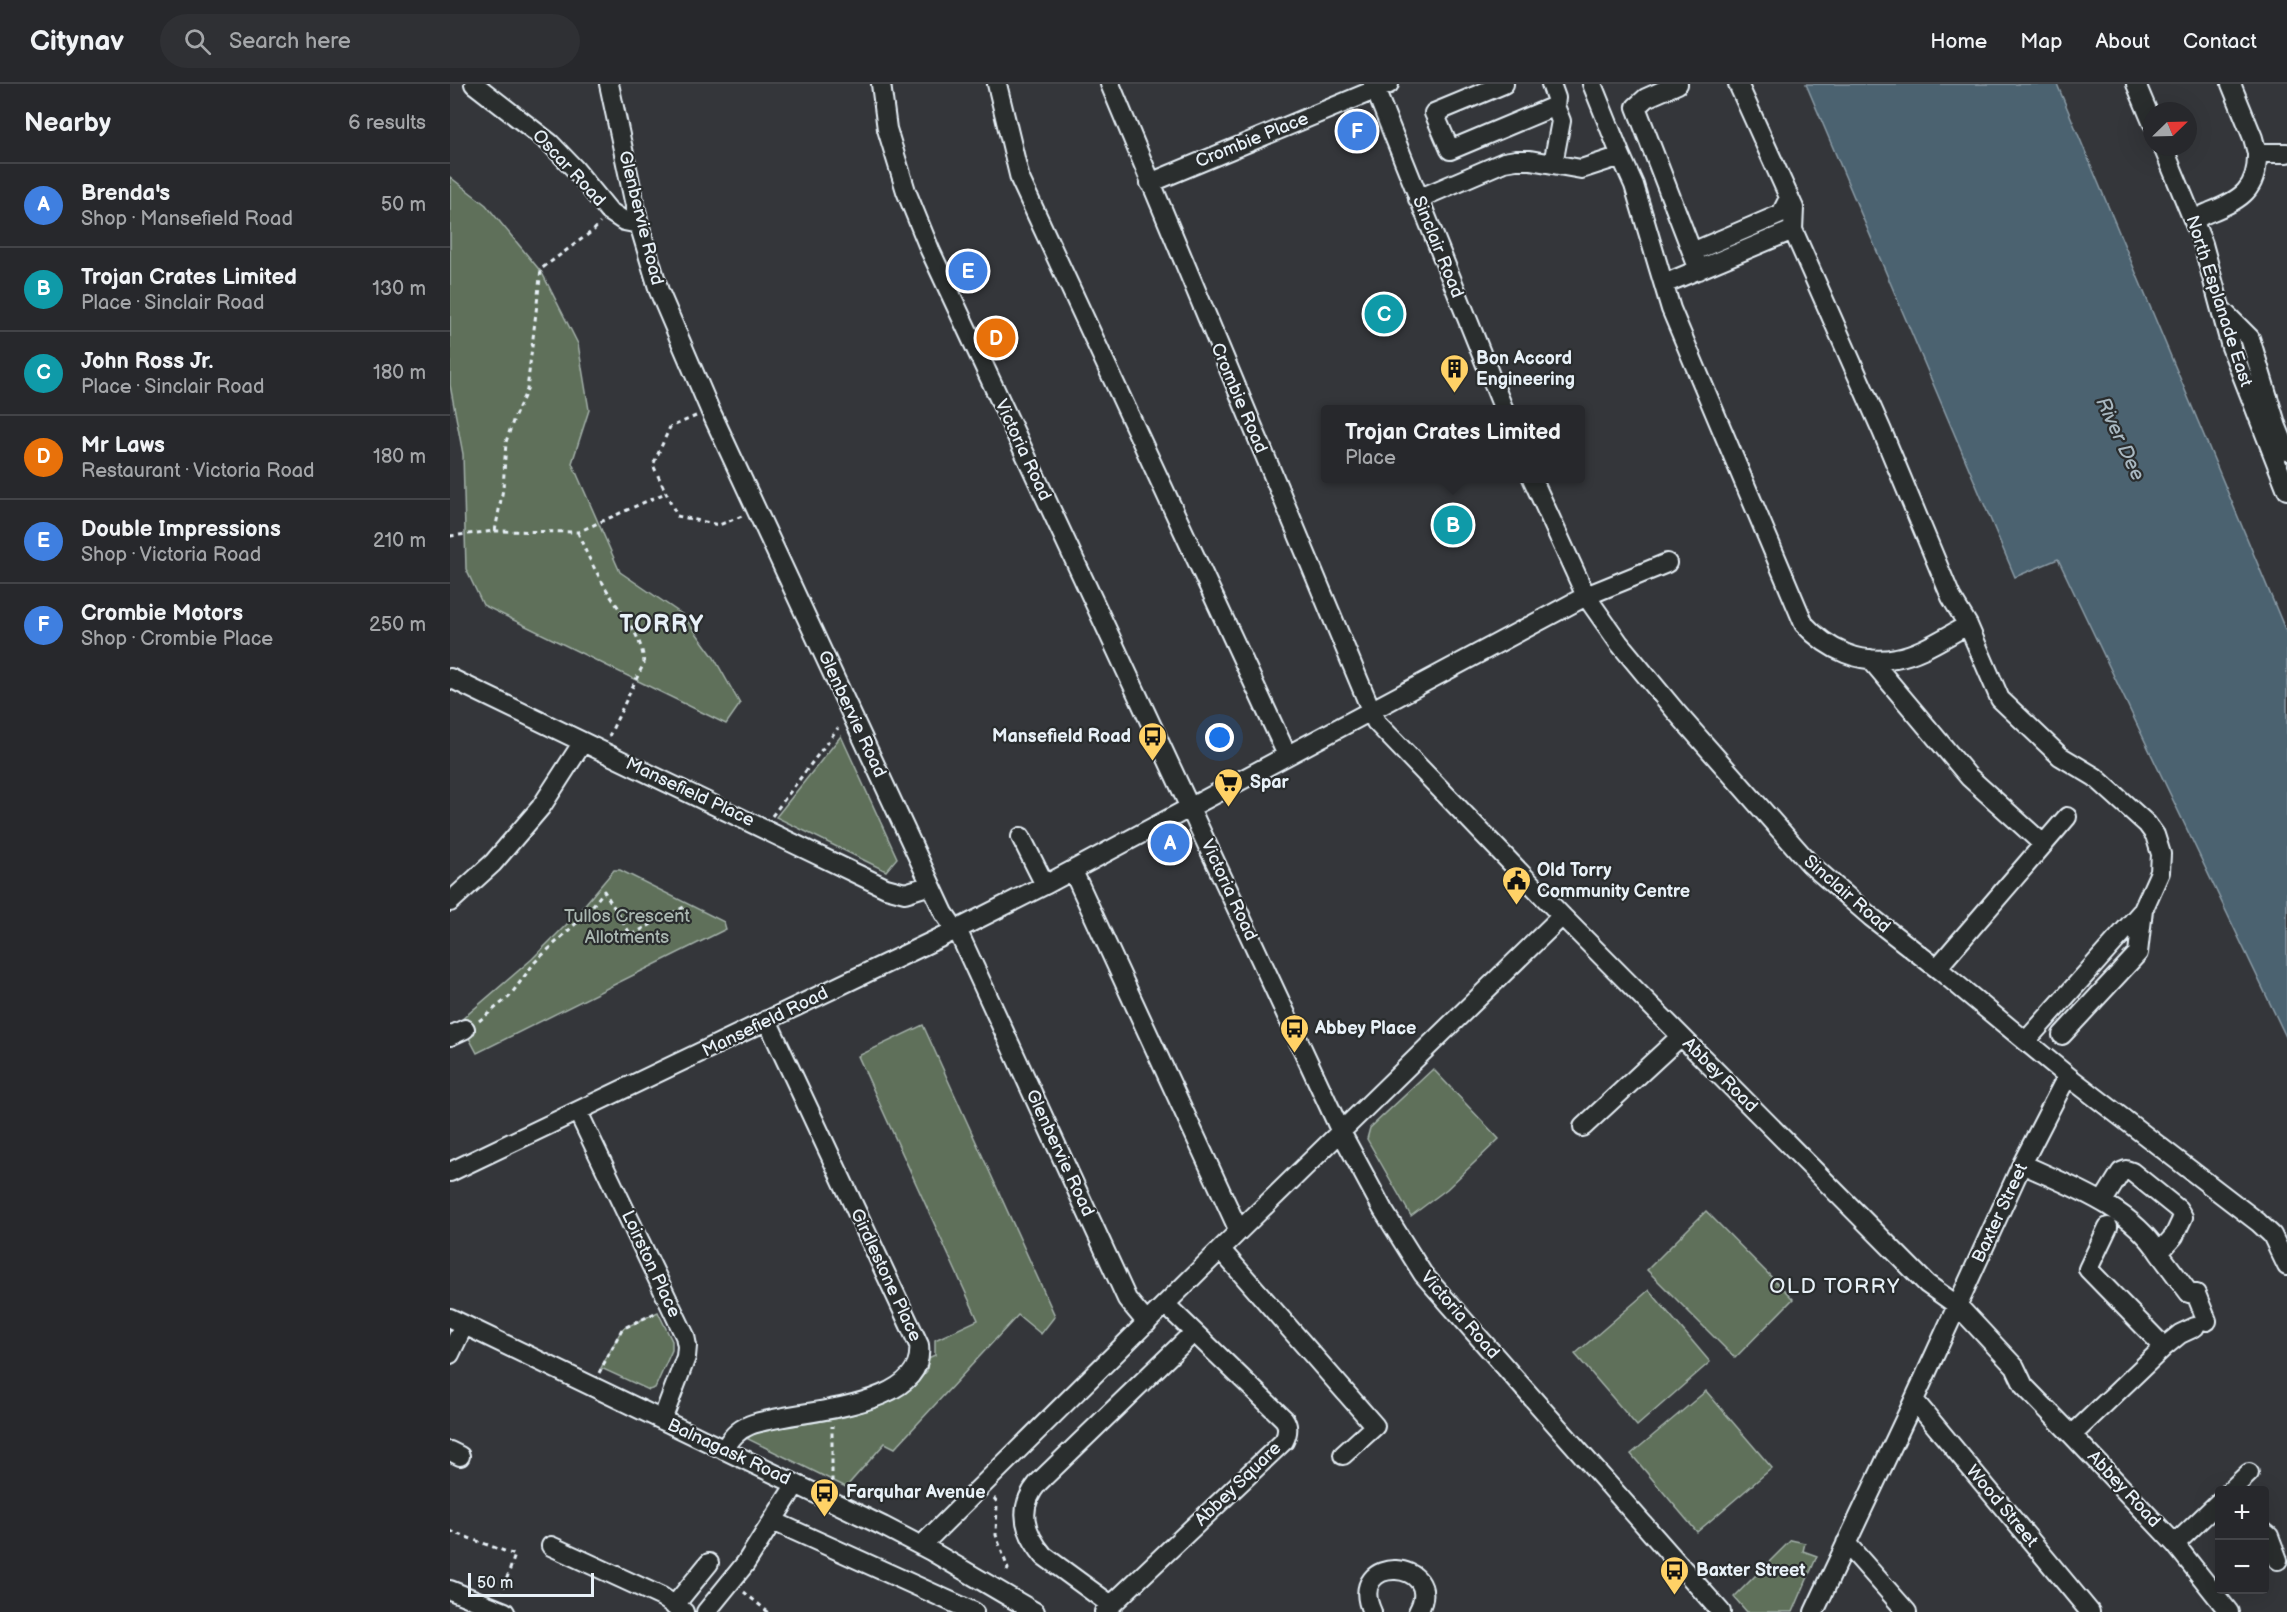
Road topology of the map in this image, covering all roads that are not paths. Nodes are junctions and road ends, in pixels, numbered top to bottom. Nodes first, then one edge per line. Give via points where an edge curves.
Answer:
1 (474, 84) edge
2 (609, 84) edge
3 (881, 84) edge
4 (997, 84) edge
5 (1110, 84) edge
6 (1504, 84) edge
7 (1551, 84) edge
8 (1592, 84) edge
9 (1678, 84) edge
10 (1738, 84) edge
11 (2136, 84) edge
12 (2231, 84) edge
13 (1379, 86) edge
14 (2144, 102) edge
15 (1555, 106) junction
16 (2257, 153) junction
17 (2287, 153) edge
18 (1621, 156) junction
19 (2167, 156) edge
20 (1554, 164) junction
21 (1149, 183) junction
22 (1789, 198) junction
23 (1418, 199) junction
24 (2195, 223) junction
25 (639, 224) junction
26 (1793, 230) junction
27 (1696, 261) junction
28 (1664, 284) junction
29 (2219, 307) junction
30 (1502, 405) edge
31 (2287, 451) edge
32 (1534, 483) edge
33 (2287, 490) edge
34 (1667, 563) dead end
35 (1586, 596) junction
36 (1968, 625) junction
37 (1870, 659) junction
38 (450, 678) edge
39 (1371, 711) junction
40 (583, 742) junction
41 (1287, 755) junction
42 (1190, 807) junction
43 (2067, 817) dead end
44 (1021, 837) dead end
45 (2043, 844) junction
46 (1073, 871) junction
47 (931, 885) junction
48 (1045, 885) junction
49 (450, 902) edge
50 (2143, 910) junction
51 (1562, 916) junction
52 (954, 931) junction
53 (1937, 968) junction
54 (767, 1020) junction
55 (2062, 1035) dead end
56 (1681, 1036) junction
57 (2026, 1041) junction
58 (2069, 1077) junction
59 (579, 1112) junction
60 (1583, 1127) dead end
61 (1341, 1132) junction
62 (2022, 1164) junction
63 (450, 1172) edge
64 (2103, 1201) junction
65 (2108, 1227) dead end
66 (1239, 1231) junction
67 (1221, 1250) junction
68 (2159, 1253) junction
69 (2287, 1266) edge
70 (1166, 1305) junction
71 (1958, 1306) junction
72 (457, 1321) edge
73 (1147, 1323) junction
74 (1193, 1333) junction
75 (2164, 1347) junction
76 (450, 1354) edge
77 (1914, 1401) junction
78 (662, 1420) junction
79 (2072, 1435) junction
80 (724, 1450) junction
81 (1343, 1455) dead end
82 (2249, 1473) dead end
83 (796, 1484) junction
84 (2236, 1486) edge
85 (2215, 1506) edge
86 (773, 1521) junction
87 (2269, 1536) edge
88 (1846, 1543) junction
89 (2175, 1544) junction
90 (551, 1546) dead end
91 (921, 1546) junction
92 (2278, 1560) dead end
93 (709, 1563) dead end
94 (450, 1590) edge
95 (1107, 1608) edge
96 (679, 1609) edge
97 (501, 1610) edge
98 (706, 1612) edge
99 (974, 1612) edge
100 (1035, 1612) edge
101 (1372, 1612) edge
102 (1418, 1612) edge
103 (1720, 1612) edge
104 (1814, 1612) edge
105 (1907, 1612) edge
106 (2090, 1612) edge
107 (2229, 1612) edge

1 - 25 street, Oscar Road via 550,143 609,211 624,221
2 - 25 street, Glenbervie Road
3 - 42 street, Victoria Road via 887,129 930,250
4 - 41 street via 1020,179
5 - 21 street, Crombie Road
6 - 15 street via 1434,113 1449,150
7 - 15 street
8 - 18 street
9 - 27 street via 1646,98 1636,107
10 - 22 street
11 - 14 street
12 - 16 street
13 - 21 street, Crombie Place
13 - 23 street, Sinclair Road
15 - 20 street via 1561,121
16 - 17 street
16 - 24 street via 2258,165 2246,192
18 - 20 street via 1581,169
18 - 28 street via 1634,185
19 - 24 street, North Esplanade East
20 - 23 street via 1504,162
21 - 39 street, Crombie Road
22 - 26 street via 1794,208
22 - 27 street via 1781,214
23 - 30 street, Sinclair Road
24 - 29 street, North Esplanade East
25 - 47 street, Glenbervie Road via 659,291 710,410
26 - 27 street
26 - 36 street via 1951,597
27 - 28 street
28 - 37 street via 1689,356 1804,624 1832,648
29 - 31 street via 2250,338
29 - 33 street, North Esplanade East
32 - 35 street, Sinclair Road
34 - 35 street, Mansefield Road
35 - 39 street, Mansefield Road
35 - 53 street, Sinclair Road via 1677,713 1810,864
36 - 37 street via 1914,652
36 - 50 street via 2000,699 2060,756 2095,777 2156,835 2160,872
37 - 45 street via 1969,777
38 - 40 street, Mansefield Place
39 - 41 street, Mansefield Road
39 - 51 street, Abbey Road via 1376,722
40 - 47 street, Mansefield Place via 886,888 904,893
40 - 49 street via 535,814 493,863
41 - 42 street, Mansefield Road
42 - 46 street, Mansefield Road
42 - 61 street, Victoria Road
43 - 45 street
44 - 48 street
45 - 53 street
46 - 48 street, Mansefield Road
46 - 66 street
47 - 52 street, Glenbervie Road
48 - 52 street, Mansefield Road
50 - 55 street via 2138,952
50 - 57 street
51 - 56 street, Abbey Road
51 - 61 street
52 - 54 street, Mansefield Road
52 - 73 street, Glenbervie Road via 961,938 1127,1299
53 - 57 street, Sinclair Road
54 - 59 street, Mansefield Road
54 - 80 street, Girdlestone Place via 920,1354 904,1381 885,1394 751,1425 733,1435
56 - 60 street
56 - 71 street, Abbey Road via 1927,1284
57 - 58 street, Sinclair Road
58 - 62 street, Baxter Street
58 - 69 street, Sinclair Road via 2258,1222 2272,1236
59 - 63 street, Mansefield Road
59 - 78 street, Loirston Place via 685,1336 686,1357
61 - 66 street
61 - 103 street, Victoria Road via 1423,1274
62 - 64 street
62 - 71 street, Baxter Street
64 - 68 street via 2148,1236
64 - 68 street via 2121,1172 2127,1170 2178,1209 2183,1217 2174,1236
65 - 75 street via 2088,1269
66 - 67 street
67 - 70 street
67 - 81 street via 1375,1426
68 - 75 street, Abbey Road via 2189,1293 2196,1294 2201,1324
70 - 73 street
70 - 74 street, Abbey Square
71 - 77 street, Baxter Street
71 - 79 street, Abbey Road via 2015,1368 2024,1386
72 - 76 street
72 - 78 street, Balnagask Road
73 - 91 street
74 - 95 street, Abbey Square via 1038,1483 1026,1502 1024,1511 1035,1546
74 - 95 street, Abbey Square via 1284,1419 1287,1434
75 - 79 street, Abbey Road
77 - 88 street, Baxter Street
77 - 106 street, Wood Street
78 - 80 street, Balnagask Road
79 - 89 street, Abbey Road
80 - 83 street, Balnagask Road
82 - 84 street
83 - 86 street
83 - 91 street, Balnagask Road
85 - 89 street, Abbey Road
86 - 98 street
86 - 99 street
87 - 92 street
88 - 104 street, Baxter Street
88 - 105 street
89 - 107 street, Abbey Road
90 - 96 street
91 - 100 street, Balnagask Road
93 - 96 street
94 - 97 street
101 - 102 street via 1368,1603 1371,1581 1395,1568 1405,1570 1419,1582 1422,1602

